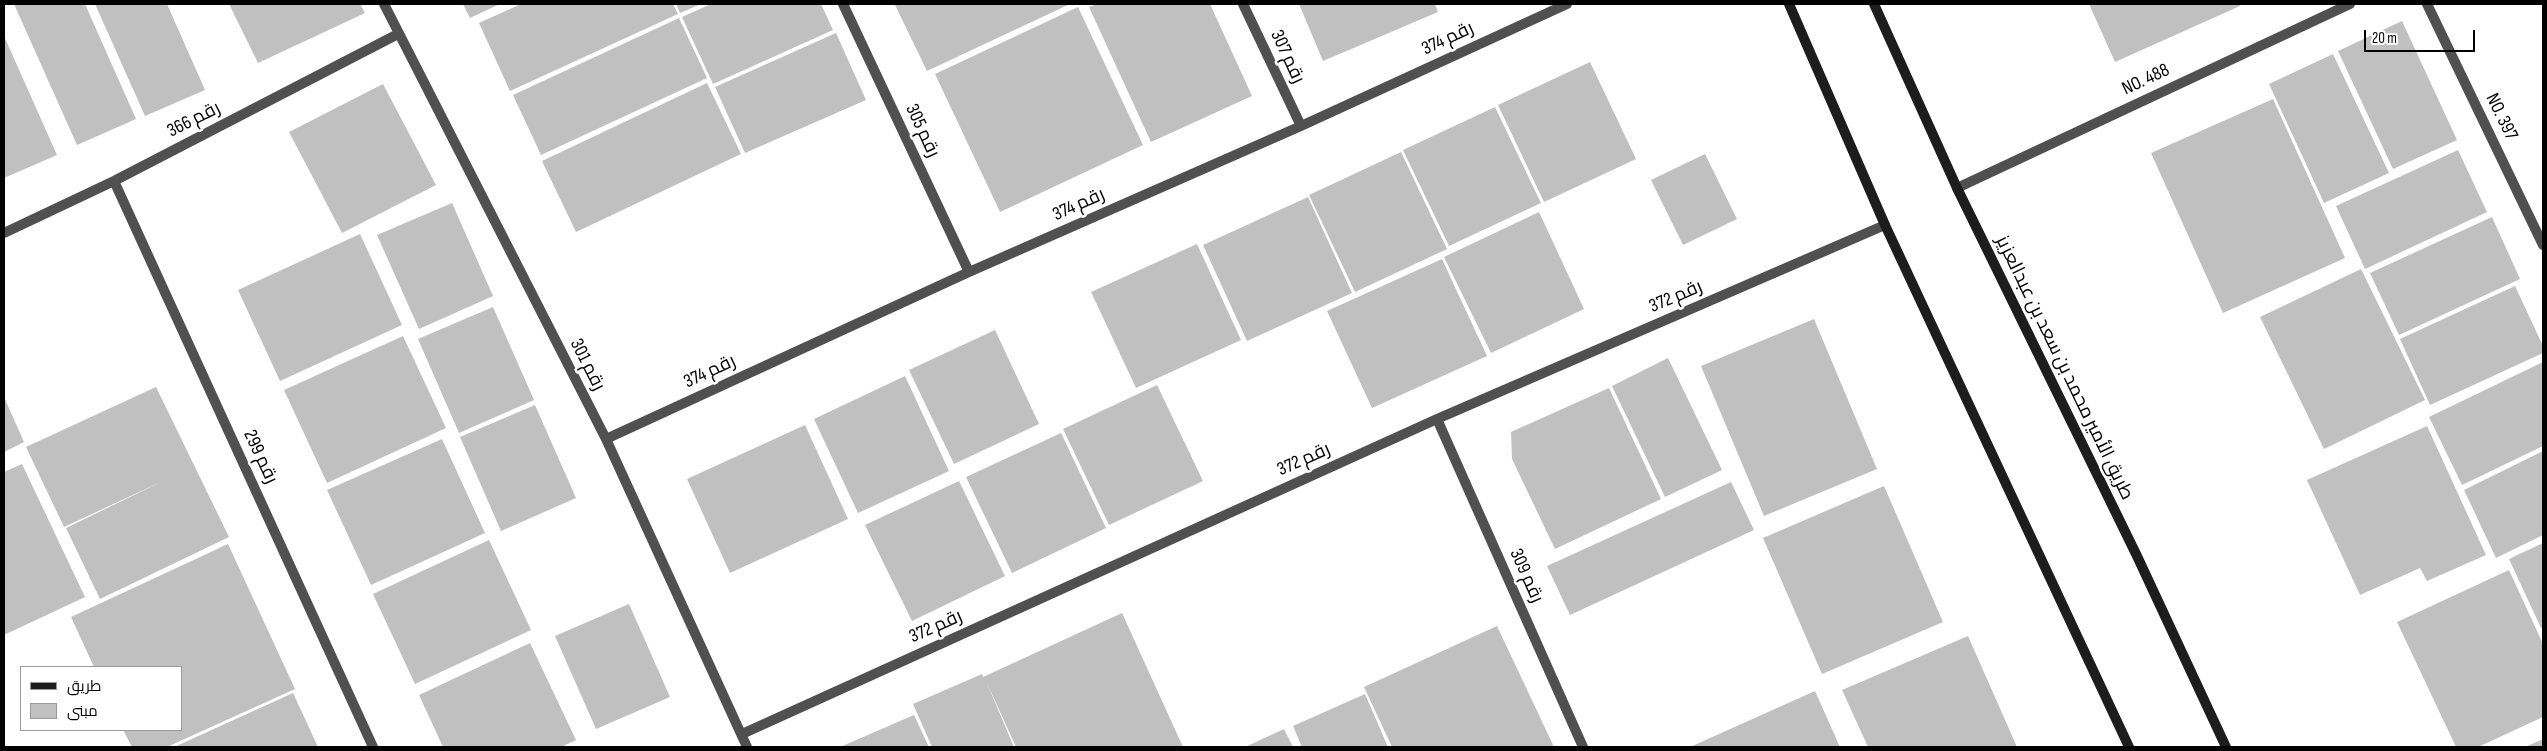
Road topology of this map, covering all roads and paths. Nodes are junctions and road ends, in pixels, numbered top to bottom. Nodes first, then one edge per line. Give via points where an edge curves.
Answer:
1 (384, 4) edge
2 (843, 4) edge
3 (1243, 4) edge
4 (1567, 4) edge
5 (1789, 4) edge
6 (1874, 4) edge
7 (2350, 4) edge
8 (2426, 4) edge
9 (398, 34) junction
10 (1300, 126) junction
11 (114, 181) junction
12 (1957, 188) junction
13 (1885, 225) junction
14 (4, 233) edge
15 (2543, 245) edge
16 (969, 272) junction
17 (1437, 419) junction
18 (606, 439) junction
19 (742, 734) junction
20 (373, 747) edge
21 (747, 747) edge
22 (1583, 747) edge
23 (2129, 747) edge
24 (2226, 747) edge

1 - 9 street, رقم 301
2 - 16 street, رقم 305
3 - 10 street, رقم 307
4 - 10 street, رقم 374
5 - 13 main road
6 - 12 main road, طريق الأمير محمد بن سعد بن عبدالعزيز
7 - 12 street, NO. 488
8 - 15 street, NO. 397
9 - 11 street, رقم 366
9 - 18 street, رقم 301
10 - 16 street, رقم 374
11 - 14 street, رقم 366
11 - 20 street, رقم 299
12 - 24 main road, طريق الأمير محمد بن سعد بن عبدالعزيز via 2137,556
13 - 17 street, رقم 372
13 - 23 main road
16 - 18 street, رقم 374
17 - 19 street, رقم 372
17 - 22 street, رقم 309
18 - 19 street, رقم 301
19 - 21 street, رقم 301

